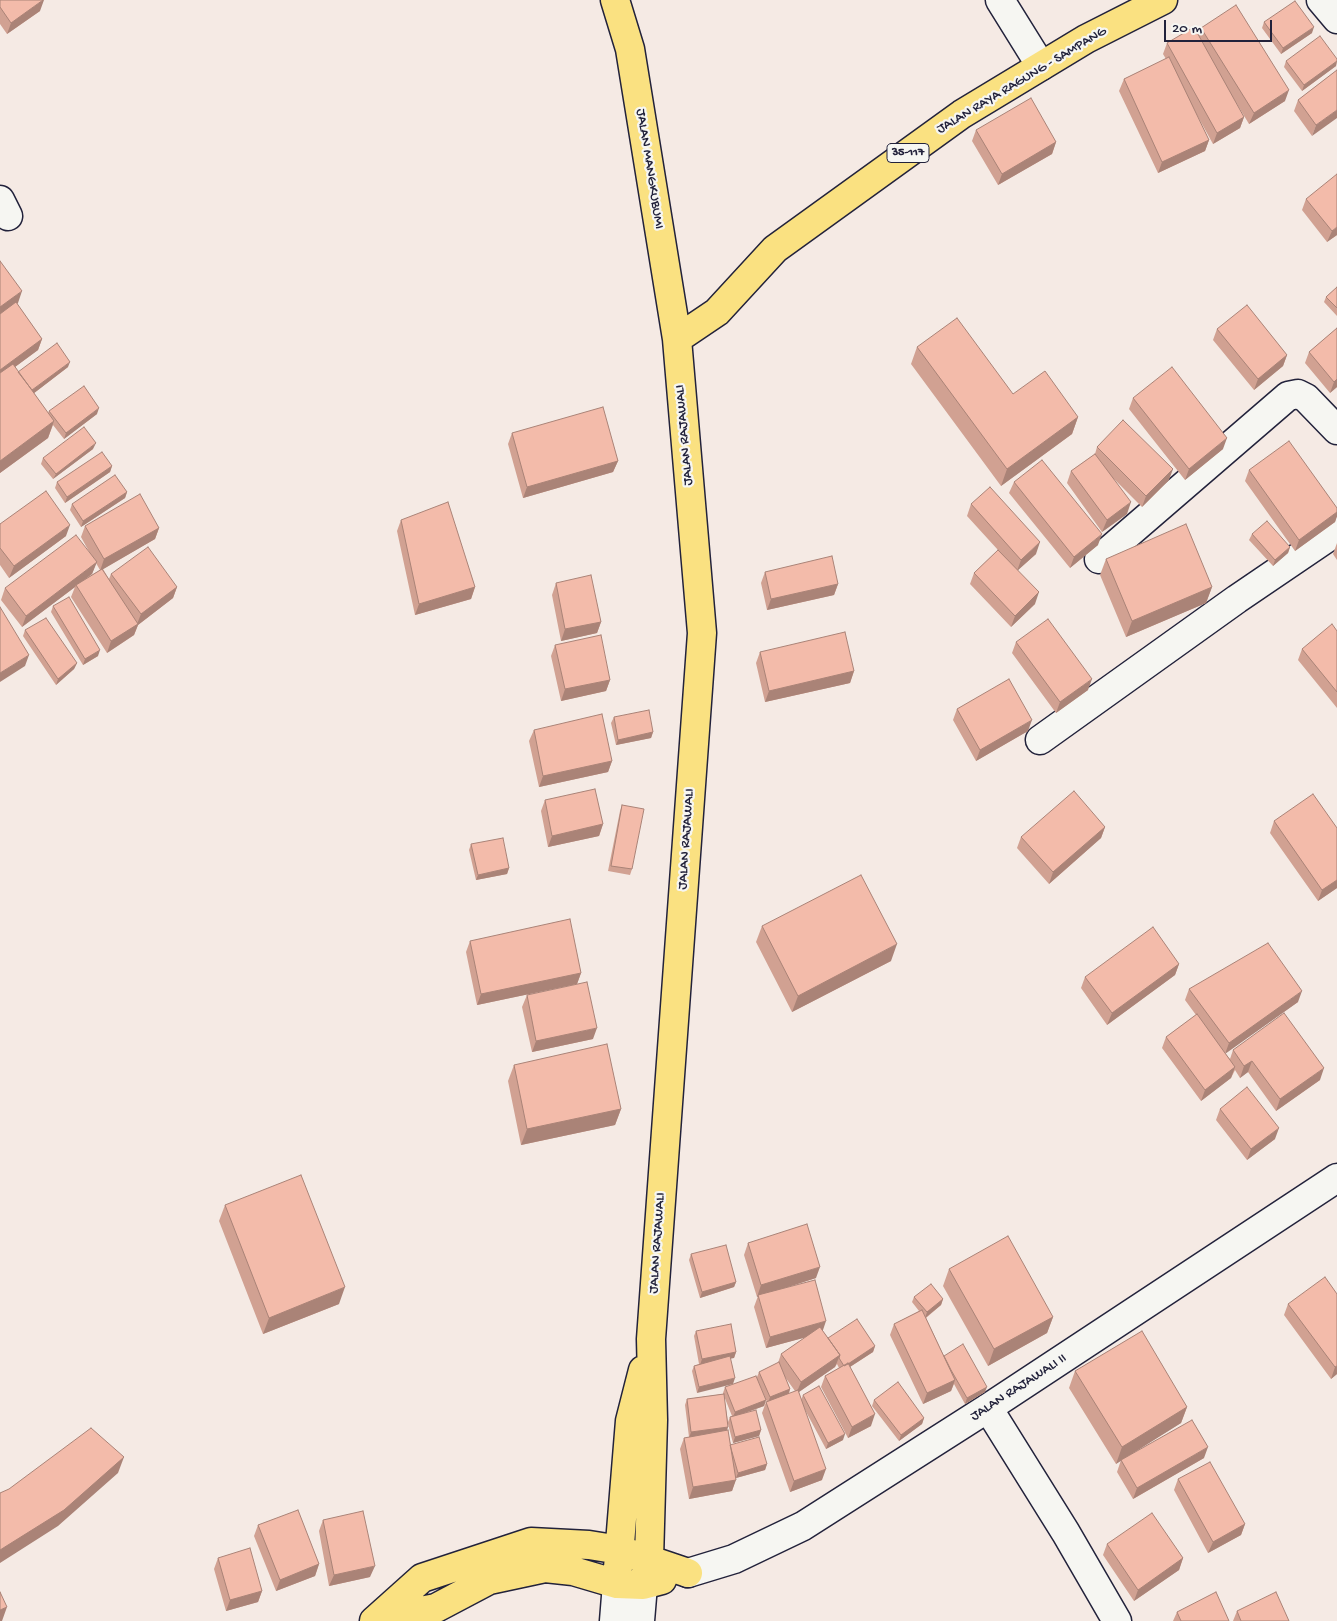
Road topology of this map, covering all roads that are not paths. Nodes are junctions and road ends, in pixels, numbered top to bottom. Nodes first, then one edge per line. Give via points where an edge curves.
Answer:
1 (615, 0) edge
2 (1000, 0) edge
3 (1163, 0) edge
4 (1321, 0) edge
5 (1337, 19) edge
6 (1041, 66) junction
7 (677, 339) junction
8 (1337, 430) edge
9 (1337, 531) edge
10 (1099, 559) dead end
11 (1040, 740) dead end
12 (1337, 1178) edge
13 (651, 1339) junction
14 (988, 1408) junction
15 (620, 1550) junction
16 (688, 1573) joint
17 (636, 1576) junction
18 (376, 1620) edge
19 (614, 1621) edge
20 (640, 1621) edge
21 (1117, 1621) edge

1 - 7 main road, JALAN MANGKUBUMI via 630,49
2 - 6 street
3 - 6 main road, JALAN RAYA RAGUNG - SAMPANG / 35-117
4 - 5 street
6 - 7 main road, JALAN RAYA RAGUNG - SAMPANG / 35-117 via 962,114 775,249 717,312
7 - 13 main road, JALAN RAJAWALI via 702,633
8 - 10 street via 1306,398 1298,394 1288,396
9 - 11 street
12 - 14 street, JALAN RAJAWALI II
13 - 15 main road, JALAN RAJAWALI via 630,1421
13 - 17 main road, JALAN RAJAWALI via 653,1420
14 - 16 street, JALAN RAJAWALI II via 803,1526 734,1559
14 - 21 street
15 - 17 main road, JALAN RAJAWALI
15 - 18 main road via 532,1542 422,1578
16 - 17 main road
17 - 18 main road via 544,1568 489,1580 436,1608
17 - 19 street, JALAN RAJAWALI
17 - 20 street, JALAN RAJAWALI

